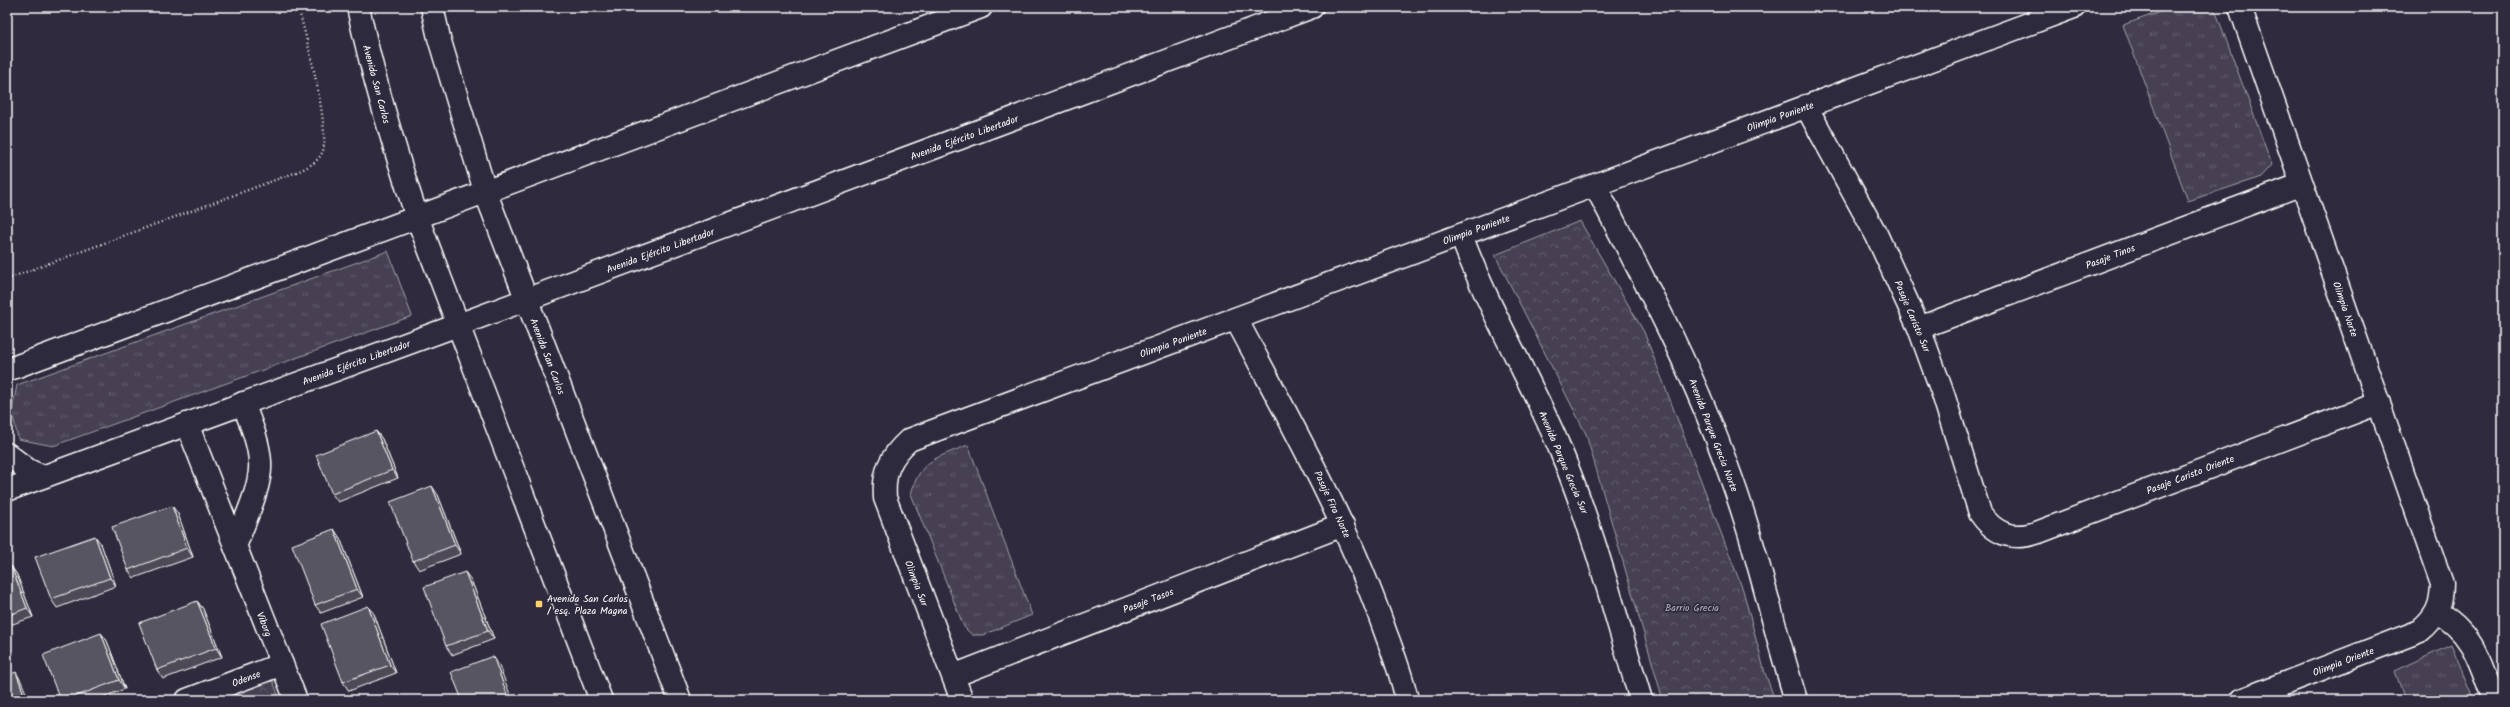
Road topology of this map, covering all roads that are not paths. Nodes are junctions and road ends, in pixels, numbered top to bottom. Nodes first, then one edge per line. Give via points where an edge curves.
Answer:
1 (358, 7) edge
2 (432, 7) edge
3 (981, 7) edge
4 (1312, 7) edge
5 (2074, 7) edge
6 (2240, 7) edge
7 (1806, 106) junction
8 (2302, 184) junction
9 (1595, 185) junction
10 (485, 191) junction
11 (417, 217) junction
12 (1461, 235) junction
13 (526, 300) junction
14 (1236, 319) junction
15 (458, 325) junction
16 (1919, 328) junction
17 (7, 370) edge
18 (243, 403) junction
19 (2380, 403) junction
20 (187, 424) junction
21 (7, 454) edge
22 (888, 464) joint
23 (43, 477) junction
24 (7, 490) edge
25 (1343, 525) junction
26 (1999, 532) joint
27 (235, 547) junction
28 (2437, 612) junction
29 (282, 664) junction
30 (953, 676) junction
31 (187, 700) edge
32 (296, 700) edge
33 (601, 700) edge
34 (680, 700) edge
35 (962, 700) edge
36 (1407, 700) edge
37 (1641, 700) edge
38 (1796, 700) edge
39 (2241, 700) edge
40 (2494, 700) edge

1 - 11 street, Avenida San Carlos via 392,141
2 - 10 street, Avenida San Carlos via 438,38
3 - 10 street
4 - 13 street, Avenida Ejército Libertador
5 - 7 street, Olimpia Poniente
6 - 8 street, Olimpia Norte
7 - 9 street, Olimpia Poniente
7 - 16 street, Pasaje Caristo Sur via 1877,236
8 - 16 street, Pasaje Tinos
8 - 19 street, Olimpia Norte
9 - 12 street, Olimpia Poniente
9 - 38 street, Avenida Parque Grecia Norte via 1660,308 1706,412 1749,532
10 - 11 street
10 - 13 street, Avenida San Carlos
11 - 15 street, Avenida San Carlos
11 - 17 street
12 - 14 street, Olimpia Poniente
12 - 37 street, Avenida Parque Grecia Sur via 1500,328 1541,408 1579,496
13 - 15 street, Avenida Ejército Libertador
13 - 34 street, Avenida San Carlos
14 - 22 street, Olimpia Poniente via 924,434 910,440 897,451
14 - 25 street, Pasaje Fira Norte via 1318,472
15 - 18 street, Avenida Ejército Libertador
15 - 33 street, Avenida San Carlos
16 - 26 street, Pasaje Caristo Sur via 1943,394 1980,513 1988,524
18 - 20 street, Avenida Ejército Libertador
18 - 27 street via 258,446 261,464 257,486
19 - 26 street, Pasaje Caristo Oriente via 2026,537
19 - 28 street, Olimpia Norte via 2442,584 2442,598
20 - 23 street, Avenida Ejército Libertador
20 - 27 street, Viborg
21 - 23 street via 28,470
22 - 30 street, Olimpia Sur via 884,480 885,498
23 - 24 street, Avenida Ejército Libertador
25 - 30 street, Pasaje Tasos
25 - 36 street, Pasaje Fira Norte via 1375,600
27 - 29 street, Viborg
28 - 39 street, Olimpia Oriente via 2430,622 2414,634
28 - 40 street via 2450,619 2471,642
29 - 31 street, Odense
29 - 32 street, Viborg
30 - 35 street, Olimpia Sur

